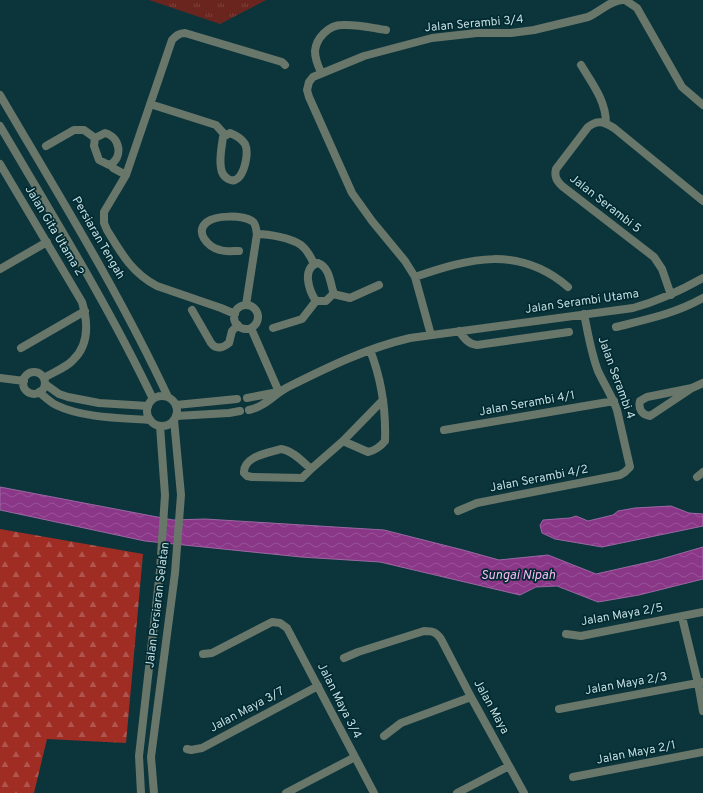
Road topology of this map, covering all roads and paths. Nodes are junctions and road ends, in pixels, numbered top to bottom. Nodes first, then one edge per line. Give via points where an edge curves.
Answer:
1 (624, 0) edge
2 (386, 30) dead end
3 (285, 65) dead end
4 (581, 65) dead end
5 (321, 72) junction
6 (0, 95) edge
7 (150, 104) junction
8 (703, 105) edge
9 (606, 123) junction
10 (0, 126) edge
11 (225, 135) junction
12 (95, 138) junction
13 (46, 146) dead end
14 (0, 164) edge
15 (111, 164) junction
16 (126, 175) junction
17 (3, 177) edge
18 (703, 201) edge
19 (257, 234) junction
20 (47, 242) junction
21 (239, 251) dead end
22 (314, 264) junction
23 (0, 269) edge
24 (415, 277) junction
25 (703, 278) edge
26 (379, 285) dead end
27 (568, 287) dead end
28 (333, 294) junction
29 (671, 295) junction
30 (703, 298) edge
31 (316, 301) junction
32 (246, 305) junction
33 (634, 308) junction
34 (192, 310) dead end
35 (85, 311) junction
36 (235, 314) junction
37 (584, 314) junction
38 (535, 321) junction
39 (638, 322) junction
40 (238, 325) junction
41 (616, 327) dead end
42 (251, 328) junction
43 (273, 328) dead end
44 (459, 331) junction
45 (569, 332) dead end
46 (431, 335) junction
47 (538, 336) junction
48 (21, 348) dead end
49 (370, 350) junction
50 (0, 378) edge
51 (44, 381) junction
52 (24, 382) junction
53 (703, 383) edge
54 (692, 388) junction
55 (39, 392) junction
56 (279, 392) junction
57 (168, 397) junction
58 (247, 398) dead end
59 (237, 399) dead end
60 (383, 400) junction
61 (614, 401) junction
62 (150, 403) junction
63 (176, 405) junction
64 (249, 410) dead end
65 (240, 411) dead end
66 (175, 418) junction
67 (150, 420) junction
68 (160, 426) junction
69 (444, 430) dead end
70 (343, 441) junction
71 (311, 468) junction
72 (626, 472) joint
73 (458, 511) dead end
74 (703, 612) edge
75 (682, 617) junction
76 (566, 634) dead end
77 (203, 654) dead end
78 (344, 658) dead end
79 (700, 683) edge
80 (318, 686) junction
81 (471, 697) junction
82 (559, 709) dead end
83 (703, 711) edge
84 (384, 736) dead end
85 (186, 749) dead end
86 (703, 752) edge
87 (355, 757) junction
88 (509, 766) junction
89 (573, 777) dead end
90 (141, 793) edge
91 (154, 793) edge
92 (286, 793) edge
93 (374, 793) edge
94 (457, 793) edge
95 (524, 793) edge

1 - 5 street, Jalan Serambi 3/4 via 610,3 588,17 534,30 432,38 364,56
1 - 8 street via 637,8 682,87
2 - 5 street via 343,25 334,26 326,31 315,52
3 - 7 street via 274,59 180,33 172,40
4 - 9 street via 606,111
5 - 24 street via 309,82 307,90 335,157 352,193
6 - 57 street, Persiaran Tengah via 116,293
7 - 11 street via 216,125
7 - 16 street
9 - 18 street
9 - 29 street, Jalan Serambi 5 via 600,121 588,127 559,164 554,175 562,186 654,257 662,268
10 - 62 street via 102,300 126,345
11 - 11 street via 234,135 246,146 247,161 236,180 225,177 220,167
12 - 13 street via 84,130 74,130
12 - 15 street via 97,157 103,163
12 - 15 street via 105,133 116,143 119,156
14 - 17 street, Jalan Gita Utama 2
15 - 16 street via 113,168
16 - 36 street via 104,212 104,223 132,269 157,286
17 - 20 street, Jalan Gita Utama 2
19 - 21 street via 255,224 240,216 218,217 202,226 203,238 211,246 222,250
19 - 22 street via 268,234 296,243 309,254
19 - 32 street
20 - 23 street
20 - 35 street, Jalan Gita Utama 2
22 - 28 street via 318,263 325,267
22 - 31 street via 308,271 308,278
24 - 27 street via 478,260 508,259 525,262 545,271
24 - 46 street
25 - 29 street, Jalan Serambi Utama
26 - 28 street via 350,298
28 - 31 street via 326,301
29 - 33 street, Jalan Serambi Utama
30 - 39 street via 677,311
31 - 43 street via 302,319
32 - 36 street via 239,308
32 - 42 street via 254,308 258,314 257,322
33 - 37 street, Jalan Serambi Utama
33 - 39 street
34 - 40 street via 215,347 223,348 229,343 232,331
35 - 48 street
35 - 51 street via 87,322 81,351 72,361
36 - 40 street via 234,318
37 - 38 street, Jalan Serambi Utama
37 - 61 street, Jalan Serambi 4 via 590,347 598,371
38 - 44 street, Jalan Serambi Utama
38 - 47 street
39 - 41 street
40 - 42 street via 245,329
42 - 56 street
44 - 46 street, Jalan Serambi Utama
44 - 47 street via 467,342 477,345
45 - 47 street
46 - 49 street, Jalan Serambi Utama via 410,338
49 - 56 street, Jalan Serambi Utama
49 - 60 street via 376,364
50 - 52 street
51 - 52 street via 39,373 32,372 26,375
51 - 55 street
51 - 62 street via 58,394 68,397 99,403
52 - 55 street via 27,390
53 - 54 street
54 - 54 street via 647,397 640,401 640,409 643,414 650,416
55 - 67 street via 65,409 97,416
56 - 58 street, Jalan Serambi Utama
56 - 64 street, Jalan Serambi Utama via 266,404
57 - 62 street via 160,396
57 - 63 street
59 - 63 street
60 - 70 street
60 - 70 street via 385,437 382,444 368,452
61 - 69 street, Jalan Serambi 4/1
61 - 72 street, Jalan Serambi 4 via 629,461 630,467
62 - 67 street via 147,413
63 - 66 street, Jalan Persiaran Selatan
65 - 66 street
66 - 68 street via 168,425
66 - 91 street, Jalan Persiaran Selatan via 181,495 176,573 151,757
67 - 68 street
68 - 90 street, Jalan Persiaran Selatan via 165,495 160,571 139,756
70 - 71 street
71 - 71 street via 302,478 296,479 252,477 244,473 247,462 281,449 285,449
72 - 73 street, Jalan Serambi 4/2 via 613,477 477,503
74 - 75 street, Jalan Maya 2/5
75 - 76 street, Jalan Maya 2/5 via 581,636
75 - 79 street
77 - 80 street, Jalan Maya 3/4 via 212,653 272,622 280,622 287,628
78 - 81 street, Jalan Maya via 405,636 431,631 441,639
79 - 82 street, Jalan Maya 2/3
79 - 83 street
80 - 85 street, Jalan Maya 3/7 via 202,748
80 - 87 street, Jalan Maya 3/4
81 - 84 street via 401,724
81 - 88 street, Jalan Maya
86 - 89 street, Jalan Maya 2/1
87 - 92 street
87 - 93 street, Jalan Maya 3/4
88 - 94 street
88 - 95 street, Jalan Maya

